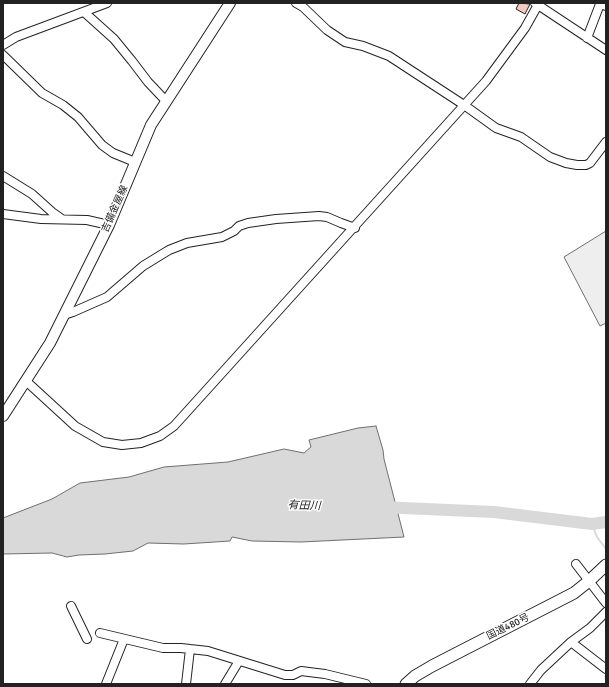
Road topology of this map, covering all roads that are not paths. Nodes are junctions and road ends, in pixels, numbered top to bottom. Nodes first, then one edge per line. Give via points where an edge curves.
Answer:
1 (107, 3) edge
2 (230, 3) edge
3 (296, 3) edge
4 (537, 4) edge
5 (606, 6) edge
6 (84, 12) junction
7 (587, 38) junction
8 (3, 45) edge
9 (606, 50) edge
10 (3, 55) edge
11 (166, 101) junction
12 (464, 105) junction
13 (606, 142) edge
14 (135, 162) junction
15 (3, 176) edge
16 (3, 214) edge
17 (63, 220) junction
18 (109, 225) junction
19 (355, 228) junction
20 (64, 314) junction
21 (26, 381) junction
22 (3, 416) edge
23 (576, 564) dead end
24 (606, 565) edge
25 (589, 581) junction
26 (606, 603) edge
27 (71, 606) dead end
28 (606, 612) edge
29 (100, 633) dead end
30 (88, 639) dead end
31 (124, 639) junction
32 (571, 642) junction
33 (190, 649) junction
34 (239, 661) junction
35 (606, 669) edge
36 (106, 684) edge
37 (186, 684) edge
38 (225, 684) edge
39 (366, 684) edge
40 (406, 684) edge
41 (530, 684) edge

1 - 6 street
2 - 11 main road, 吉備金屋線
3 - 12 street via 345,42 389,56
4 - 7 street
4 - 12 street via 511,49
5 - 7 street via 600,4
6 - 8 street via 16,37
6 - 11 street via 114,39
7 - 9 street
10 - 14 street via 42,93 78,117 102,145 113,153
11 - 14 main road, 吉備金屋線 via 151,125
12 - 13 street via 500,131 521,137 546,154 566,163 590,163
12 - 19 street
14 - 18 main road, 吉備金屋線
15 - 17 street via 32,194
16 - 17 street
17 - 18 street via 87,220
18 - 20 main road, 吉備金屋線
19 - 20 street via 319,216 276,218 248,223 222,238 187,243 169,250 142,266 107,297
19 - 21 street via 174,426 160,436 131,445 103,442 75,426
20 - 21 main road, 吉備金屋線 via 50,343
21 - 22 main road, 吉備金屋線
23 - 25 street
24 - 25 highway, 国道480号
25 - 26 street
25 - 40 highway, 国道480号 via 574,593 432,666
27 - 30 street
28 - 32 street
29 - 31 street
31 - 33 street via 163,648
31 - 36 street
32 - 35 street
32 - 41 street
33 - 34 street via 208,651
33 - 37 street
34 - 38 street
34 - 39 street via 285,675 301,671

